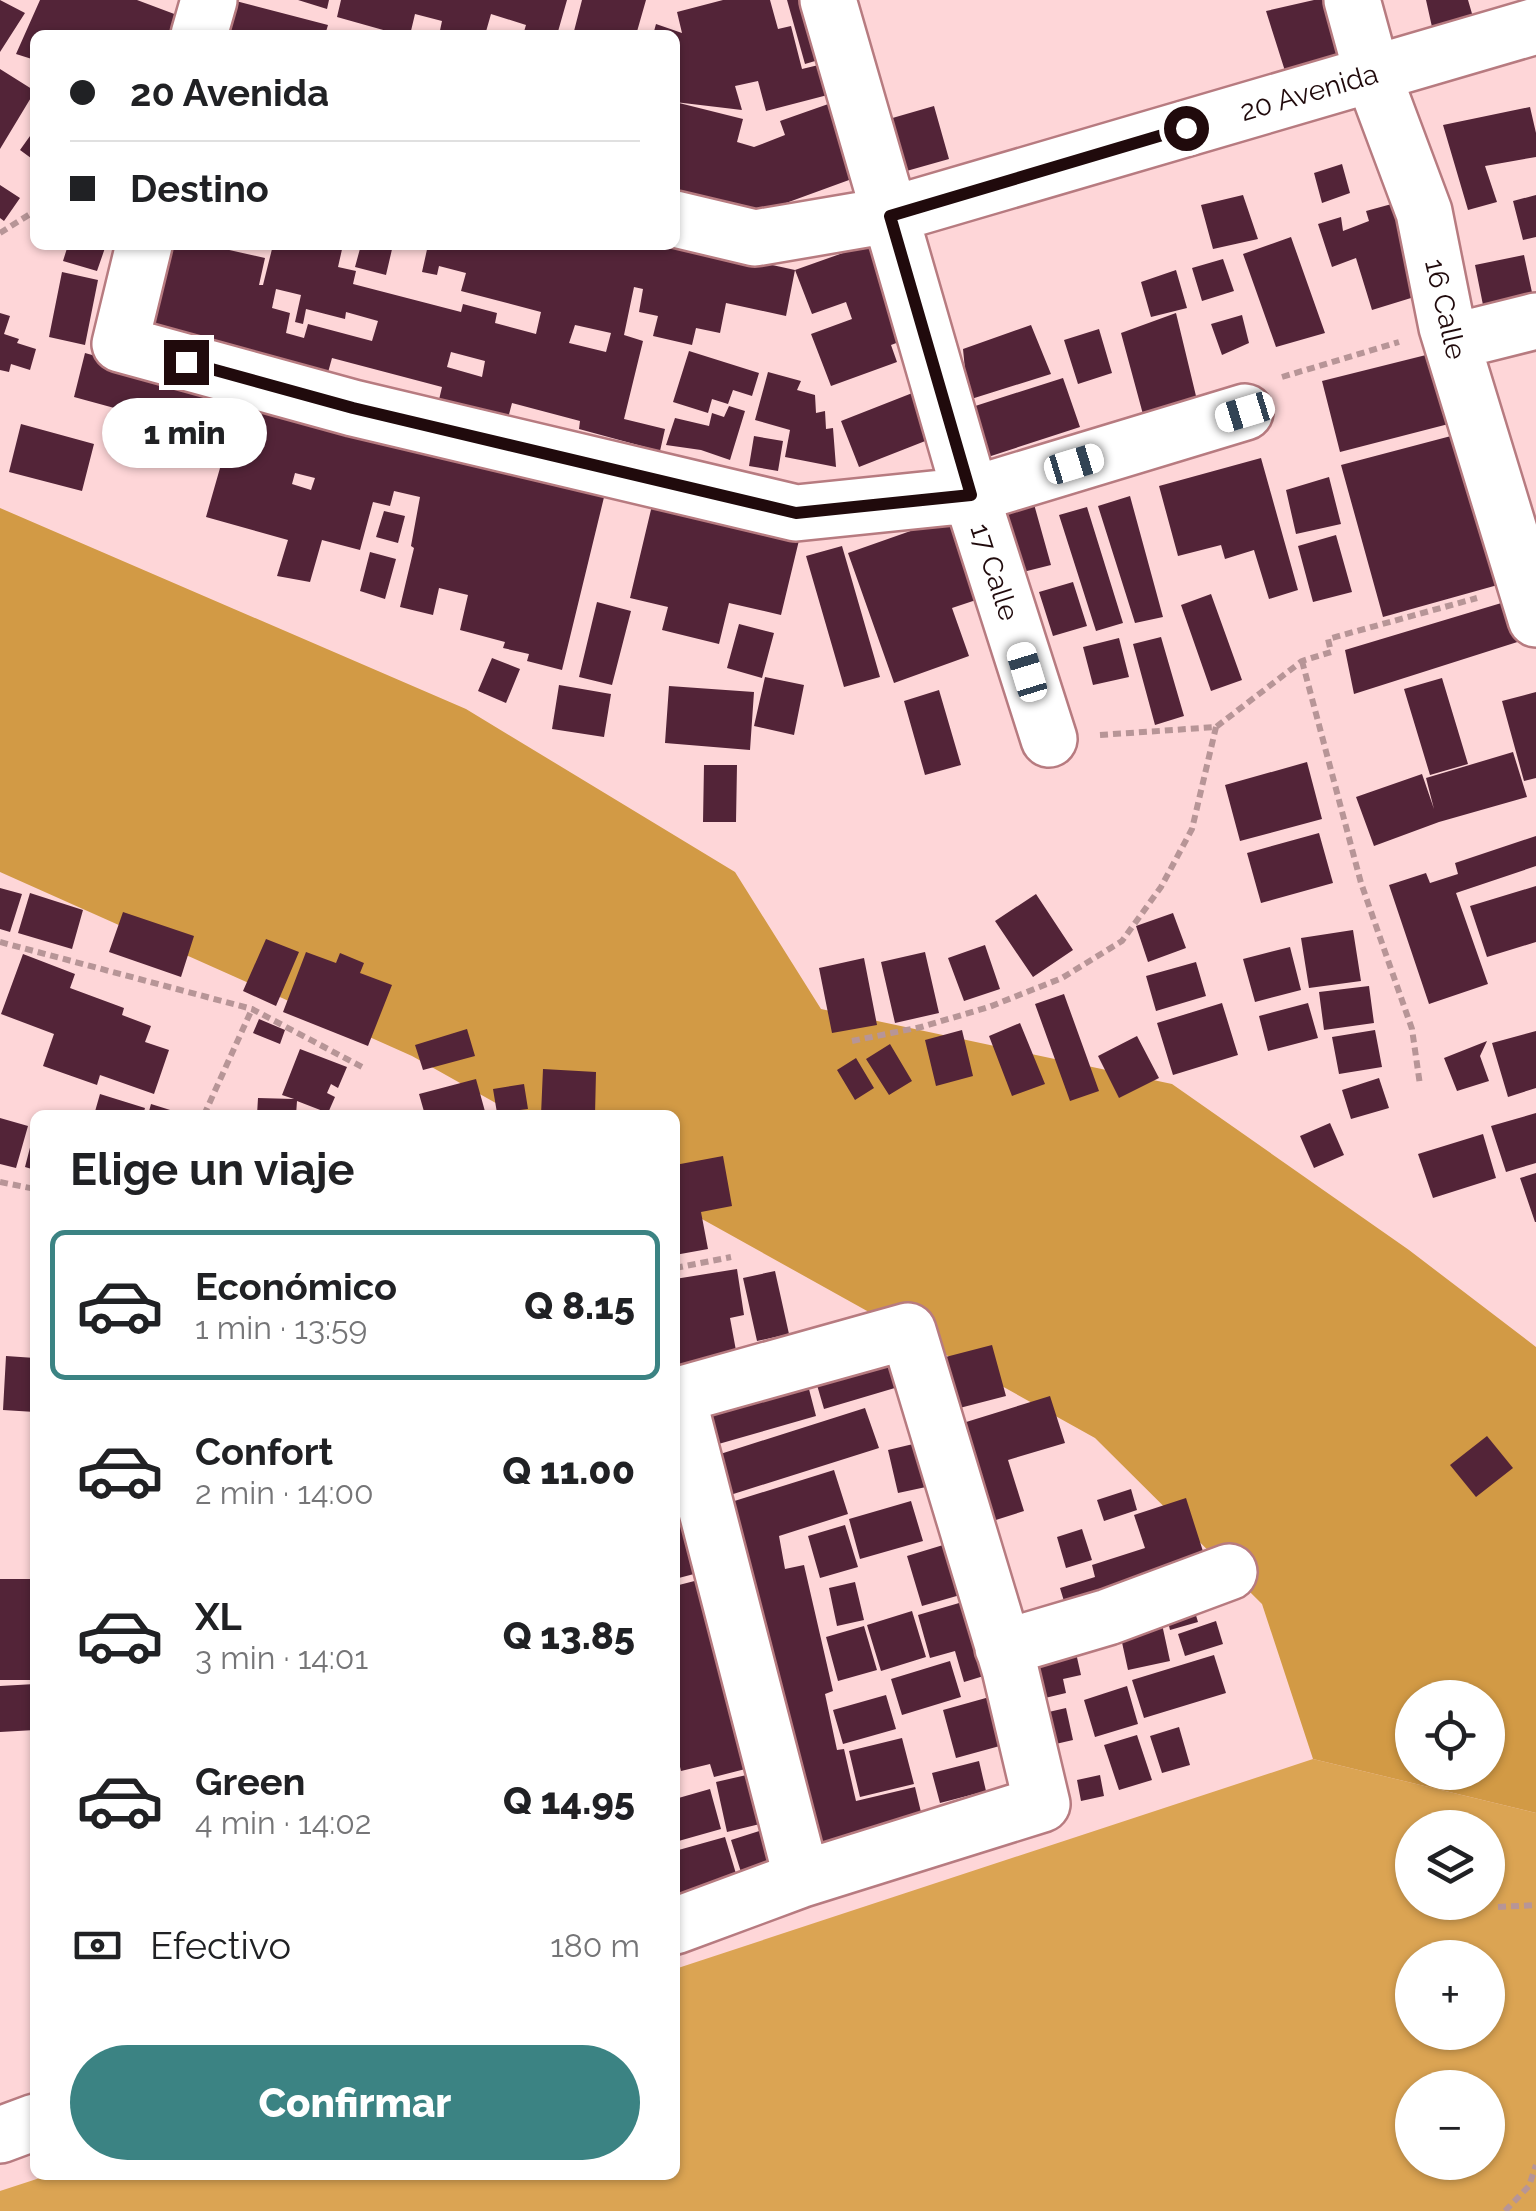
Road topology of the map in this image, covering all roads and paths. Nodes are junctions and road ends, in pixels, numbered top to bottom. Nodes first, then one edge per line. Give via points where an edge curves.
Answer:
1 (209, 0) edge
2 (828, 0) edge
3 (1352, 0) edge
4 (1536, 26) edge
5 (200, 30) edge
6 (1372, 74) junction
7 (30, 213) edge
8 (890, 216) junction
9 (680, 220) edge
10 (0, 233) edge
11 (143, 250) edge
12 (1536, 320) edge
13 (1450, 335) junction
14 (1245, 412) joint
15 (971, 495) junction
16 (1531, 601) edge
17 (1302, 661) junction
18 (1216, 727) junction
19 (1048, 738) joint
20 (0, 942) edge
21 (252, 1009) junction
22 (852, 1041) dead end
23 (362, 1067) dead end
24 (1420, 1085) dead end
25 (206, 1110) edge
26 (0, 1182) edge
27 (30, 1188) edge
28 (731, 1258) dead end
29 (680, 1267) edge
30 (680, 1395) edge
31 (680, 1411) edge
32 (1229, 1572) dead end
33 (1003, 1648) junction
34 (802, 1879) junction
35 (1536, 1905) edge
36 (1505, 1907) edge
37 (680, 1924) edge
38 (30, 2124) edge
39 (0, 2135) edge
40 (1536, 2165) edge
41 (1505, 2211) edge

1 - 5 street
2 - 8 street, 17 Calle
3 - 6 street, 16 Calle
4 - 6 street, 20 Avenida
6 - 8 street, 20 Avenida
6 - 13 street, 16 Calle via 1424,212
7 - 10 path
8 - 9 street, 20 Avenida via 755,238
8 - 15 street, 17 Calle
11 - 15 street via 120,344 353,408 796,513
12 - 13 street
13 - 14 path via 1246,388
13 - 16 street, 16 Calle
14 - 15 street
15 - 19 street, 17 Calle
16 - 17 path via 1328,639 1330,652
17 - 18 path
17 - 24 path via 1362,883 1412,1028
18 - 19 path
18 - 22 path via 1192,829 1122,941 1062,978 989,1007
20 - 21 path
21 - 23 path
21 - 25 path
26 - 27 path
28 - 29 path
30 - 33 street via 908,1330
31 - 34 street
32 - 33 street
33 - 34 street via 1042,1804
34 - 37 street
35 - 36 path
38 - 39 street
40 - 41 path via 1529,2186

